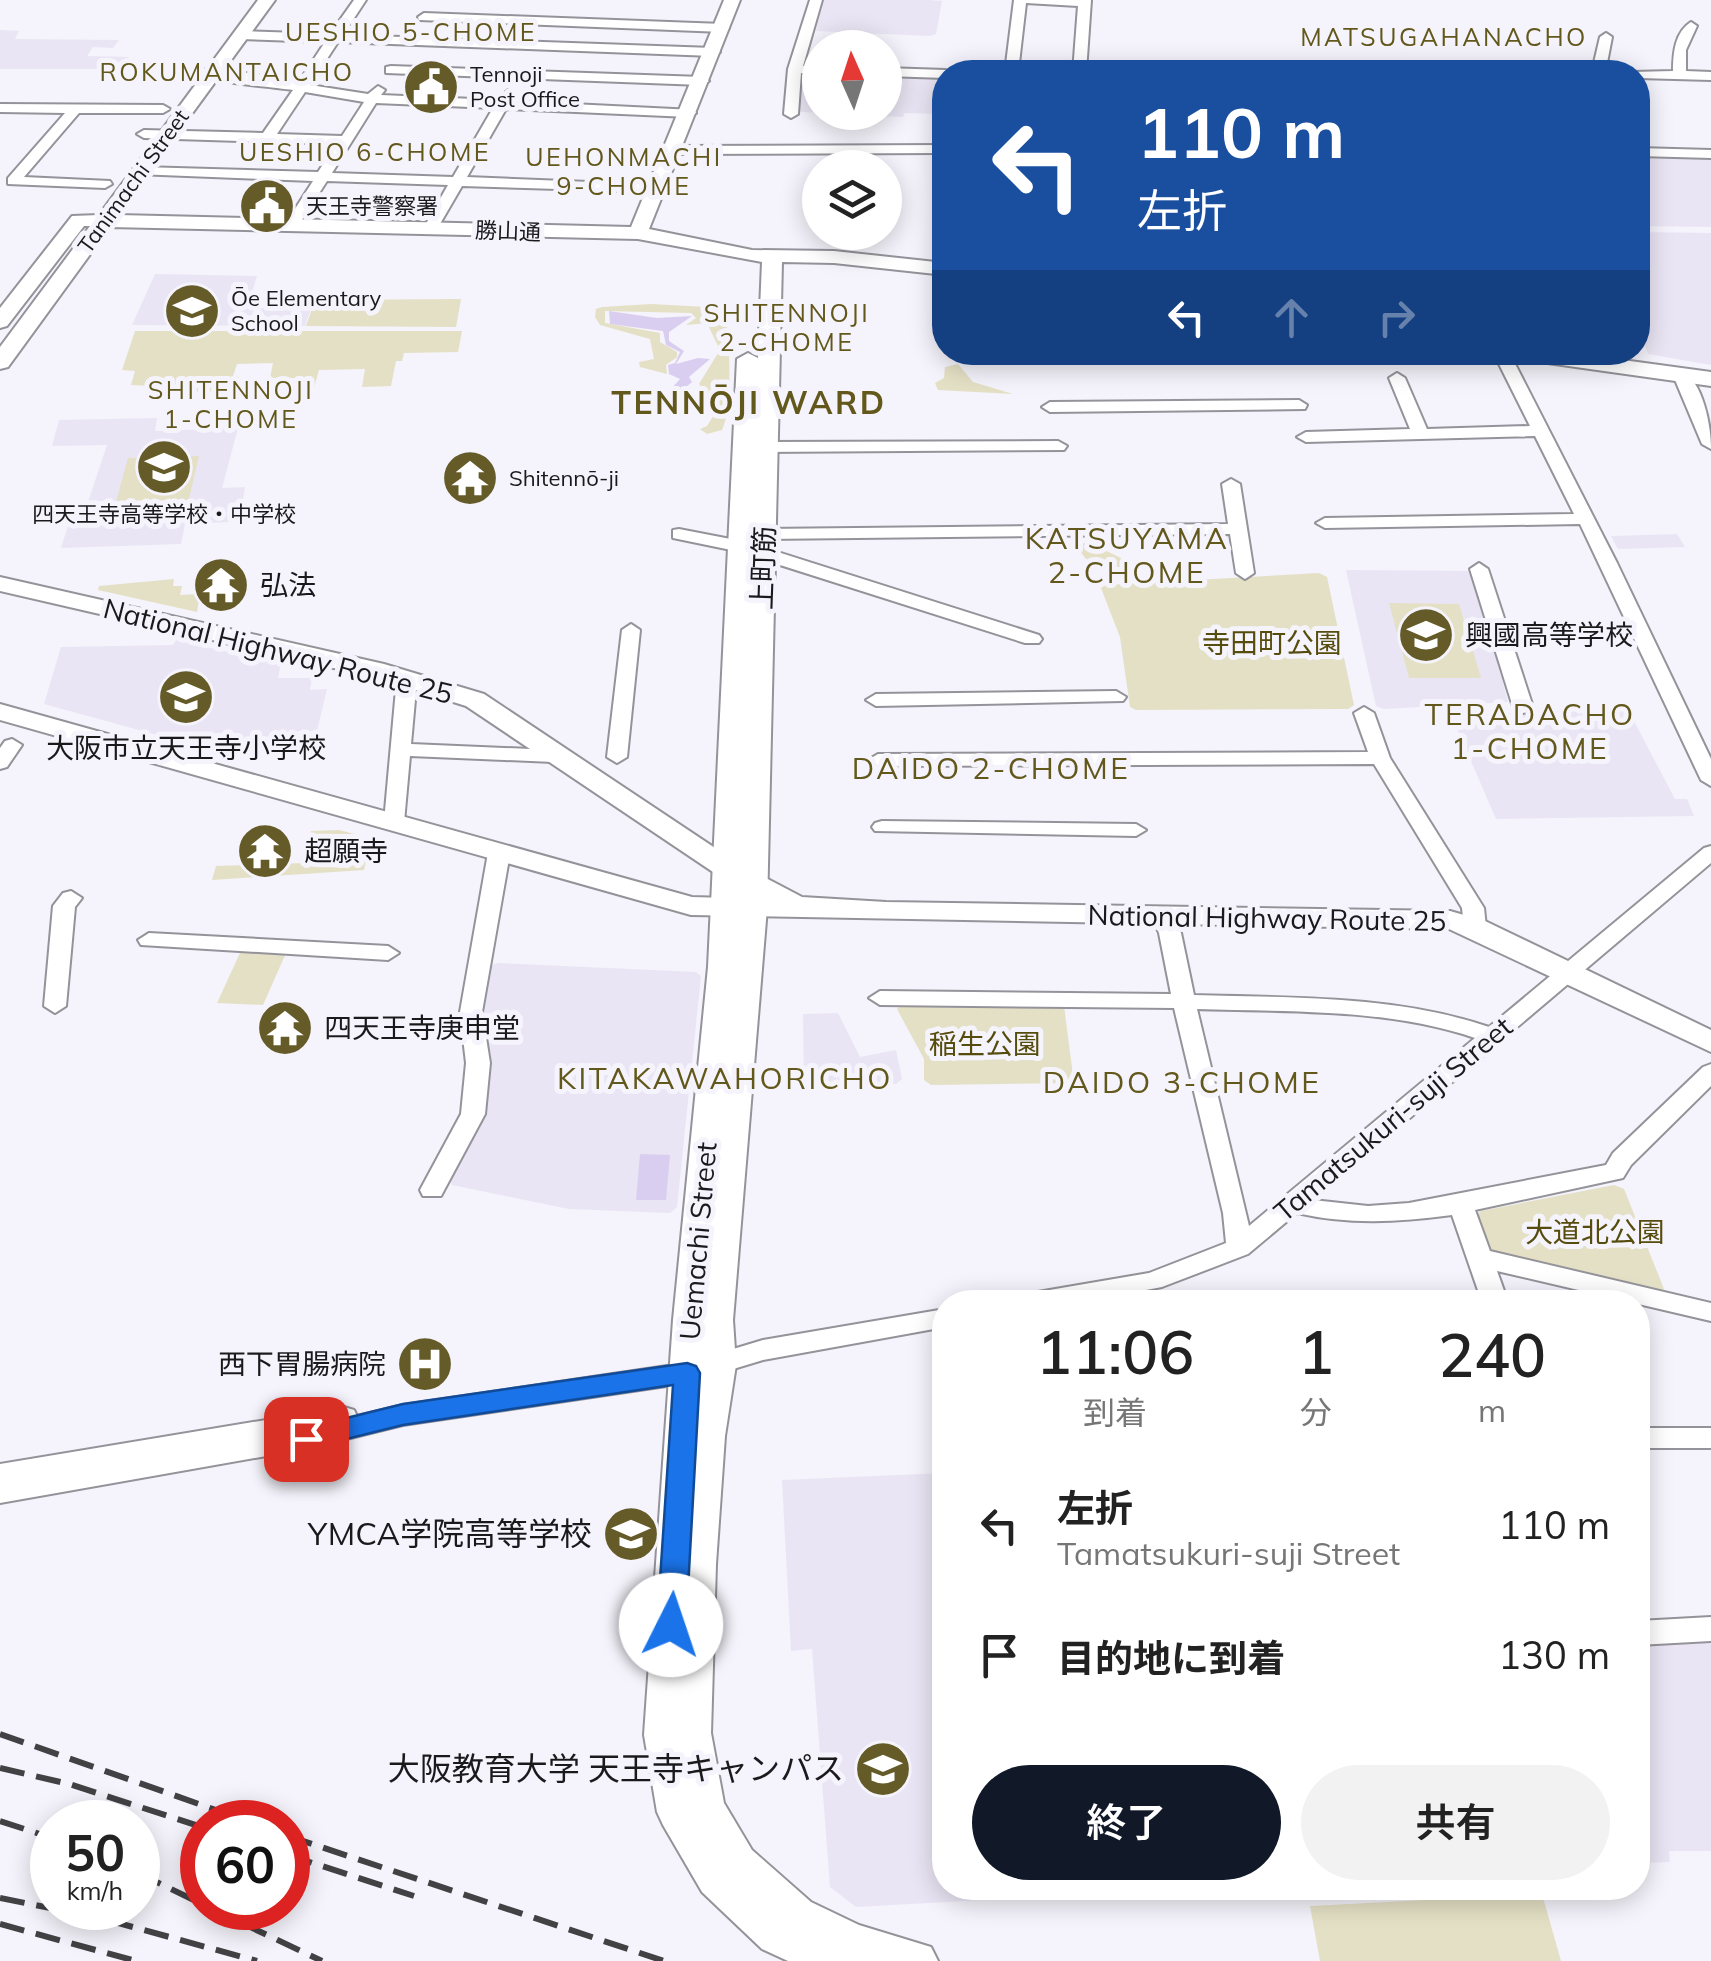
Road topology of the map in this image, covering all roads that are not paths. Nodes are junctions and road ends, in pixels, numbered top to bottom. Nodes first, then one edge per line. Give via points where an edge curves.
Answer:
1 (244, 0) edge
2 (267, 0) edge
3 (360, 0) edge
4 (435, 0) edge
5 (560, 0) edge
6 (732, 0) edge
7 (816, 0) edge
8 (1020, 0) edge
9 (1029, 0) edge
10 (1085, 1) edge
11 (424, 17) junction
12 (548, 22) junction
13 (1691, 26) dead end
14 (723, 28) junction
15 (241, 35) junction
16 (1606, 37) dead end
17 (335, 39) junction
18 (408, 42) junction
19 (536, 46) junction
20 (714, 52) junction
21 (1012, 60) edge
22 (1081, 60) edge
23 (1601, 60) edge
24 (795, 69) junction
25 (391, 70) junction
26 (802, 70) edge
27 (902, 73) edge
28 (189, 74) junction
29 (519, 74) junction
30 (932, 74) edge
31 (211, 75) junction
32 (1650, 75) edge
33 (1680, 76) junction
34 (1711, 76) edge
35 (702, 81) junction
36 (303, 88) junction
37 (372, 99) junction
38 (502, 105) junction
39 (0, 108) edge
40 (76, 108) junction
41 (163, 109) junction
42 (688, 113) junction
43 (791, 114) dead end
44 (144, 134) junction
45 (168, 134) junction
46 (268, 137) junction
47 (346, 140) junction
48 (932, 148) edge
49 (674, 150) junction
50 (1650, 152) edge
51 (1711, 154) edge
52 (117, 169) junction
53 (141, 171) junction
54 (321, 177) junction
55 (456, 182) junction
56 (658, 188) junction
57 (78, 220) junction
58 (103, 221) junction
59 (291, 226) junction
60 (430, 229) junction
61 (638, 234) junction
62 (762, 259) junction
63 (932, 272) edge
64 (0, 322) edge
65 (0, 362) edge
66 (1650, 362) edge
67 (1507, 365) edge
68 (1612, 365) edge
69 (1711, 371) edge
70 (1681, 374) junction
71 (1397, 378) dead end
72 (1711, 379) edge
73 (1298, 405) dead end
74 (1050, 408) dead end
75 (1538, 430) junction
76 (1421, 434) junction
77 (1306, 437) dead end
78 (1711, 444) edge
79 (1058, 446) dead end
80 (755, 447) junction
81 (1231, 484) dead end
82 (1586, 519) junction
83 (1325, 524) dead end
84 (1240, 529) junction
85 (679, 534) dead end
86 (755, 544) junction
87 (1479, 569) dead end
88 (1245, 573) dead end
89 (0, 584) edge
90 (630, 630) dead end
91 (1032, 639) dead end
92 (407, 678) junction
93 (1116, 697) dead end
94 (876, 700) dead end
95 (1523, 707) dead end
96 (0, 712) edge
97 (1364, 713) dead end
98 (400, 750) junction
99 (553, 756) junction
100 (617, 758) dead end
101 (1380, 758) junction
102 (878, 760) dead end
103 (1711, 780) edge
104 (394, 822) junction
105 (882, 827) dead end
106 (1136, 830) dead end
107 (499, 852) junction
108 (1711, 852) edge
109 (732, 877) junction
110 (71, 898) dead end
111 (1162, 915) junction
112 (1476, 927) junction
113 (149, 940) dead end
114 (388, 952) dead end
115 (1569, 972) junction
116 (880, 998) dead end
117 (1184, 1000) junction
118 (55, 1006) dead end
119 (1493, 1036) junction
120 (1711, 1042) edge
121 (1711, 1072) edge
122 (432, 1190) dead end
123 (1460, 1202) junction
124 (1294, 1204) junction
125 (1239, 1248) junction
126 (1481, 1258) junction
127 (1105, 1290) edge
128 (1491, 1290) edge
129 (1617, 1290) edge
130 (1650, 1298) edge
131 (1711, 1312) edge
132 (932, 1320) edge
133 (703, 1369) junction
134 (403, 1414) junction
135 (1650, 1438) edge
136 (1711, 1438) edge
137 (0, 1475) edge
138 (0, 1492) edge
139 (1711, 1629) edge
140 (1650, 1632) edge
141 (681, 1663) junction
142 (833, 1961) edge
143 (916, 1961) edge

1 - 28 main road, Tanimachi Street
2 - 15 main road, Tanimachi Street
3 - 17 street
4 - 11 street
5 - 12 street
6 - 14 main road
7 - 24 street
8 - 21 street
9 - 10 street
10 - 22 street
11 - 12 street
11 - 18 street
12 - 14 street
12 - 19 street
13 - 33 street via 1679,50
14 - 20 main road
15 - 17 street
15 - 31 main road, Tanimachi Street
16 - 23 street
17 - 18 street
17 - 36 street
18 - 19 street
18 - 25 street
19 - 20 street
19 - 29 street
20 - 35 main road
24 - 26 street
24 - 43 street
25 - 29 street
25 - 37 street
27 - 30 street
28 - 31 street
28 - 41 main road, Tanimachi Street
29 - 35 street
29 - 38 street
31 - 36 street
31 - 45 main road, Tanimachi Street
32 - 33 street
33 - 34 street
35 - 42 main road
36 - 37 street
36 - 46 street
37 - 38 street
37 - 47 street
38 - 42 street
38 - 55 street
39 - 40 street
40 - 41 street
40 - 52 street via 13,180
41 - 44 main road, Tanimachi Street
42 - 49 main road
44 - 45 street
44 - 52 main road, Tanimachi Street
45 - 46 street
45 - 53 main road, Tanimachi Street
46 - 47 street
47 - 54 street
48 - 49 street
49 - 56 main road
50 - 51 street
52 - 57 main road, Tanimachi Street
53 - 54 street
53 - 58 main road, Tanimachi Street
54 - 55 street
54 - 59 street
55 - 56 street
55 - 60 street
56 - 61 main road
57 - 58 main road, 勝山通
57 - 64 main road, Tanimachi Street
58 - 59 main road, 勝山通
58 - 65 main road, Tanimachi Street
59 - 60 main road, 勝山通
60 - 61 main road, 勝山通
61 - 62 main road, 勝山通 via 660,247
62 - 63 main road, 勝山通
62 - 80 main road, 上町筋
66 - 69 main road
67 - 75 street
68 - 70 main road
70 - 72 main road
70 - 78 street
71 - 76 street
73 - 74 street
75 - 76 street
75 - 82 street
76 - 77 street
79 - 80 street
80 - 86 main road, 上町筋
81 - 84 street
82 - 83 street
82 - 103 street
84 - 86 street
84 - 88 street
85 - 86 street
86 - 91 street
86 - 109 main road, 上町筋
86 - 109 main road, 上町筋
87 - 95 street
89 - 92 main road, National Highway Route 25
90 - 100 street
92 - 98 street
92 - 99 main road, National Highway Route 25 via 475,700
93 - 94 street
96 - 104 main road, National Highway Route 25
97 - 101 street
98 - 99 street
98 - 104 street
99 - 109 main road, National Highway Route 25
101 - 102 street
101 - 112 street via 1474,908
104 - 107 main road, National Highway Route 25
105 - 106 street
107 - 109 main road, National Highway Route 25 via 691,906
107 - 122 street via 471,1012 478,1063 473,1114
108 - 115 street, Tamatsukuri-suji Street
109 - 111 main road, National Highway Route 25 via 796,905
109 - 133 main road, Uemachi Street via 716,1320
110 - 118 street via 64,906
111 - 112 main road, National Highway Route 25 via 1426,918
111 - 117 street
112 - 115 main road, National Highway Route 25
113 - 114 street
115 - 119 street, Tamatsukuri-suji Street
115 - 120 main road, National Highway Route 25
116 - 117 street
117 - 119 street via 1404,1011
117 - 125 street
119 - 124 street, Tamatsukuri-suji Street
121 - 123 street via 1614,1172
123 - 124 street via 1349,1217
123 - 126 street
124 - 125 street, Tamatsukuri-suji Street
125 - 127 street, Tamatsukuri-suji Street via 1153,1282
126 - 128 street
126 - 129 street
130 - 131 street
132 - 133 street via 762,1350
133 - 134 street
133 - 141 main road, Uemachi Street
134 - 137 street via 325,1418
134 - 138 street via 306,1439
135 - 136 street
139 - 140 street
141 - 142 main road via 664,1734 678,1812 717,1879 778,1935
141 - 143 main road via 704,1806 738,1863 796,1915 850,1942

